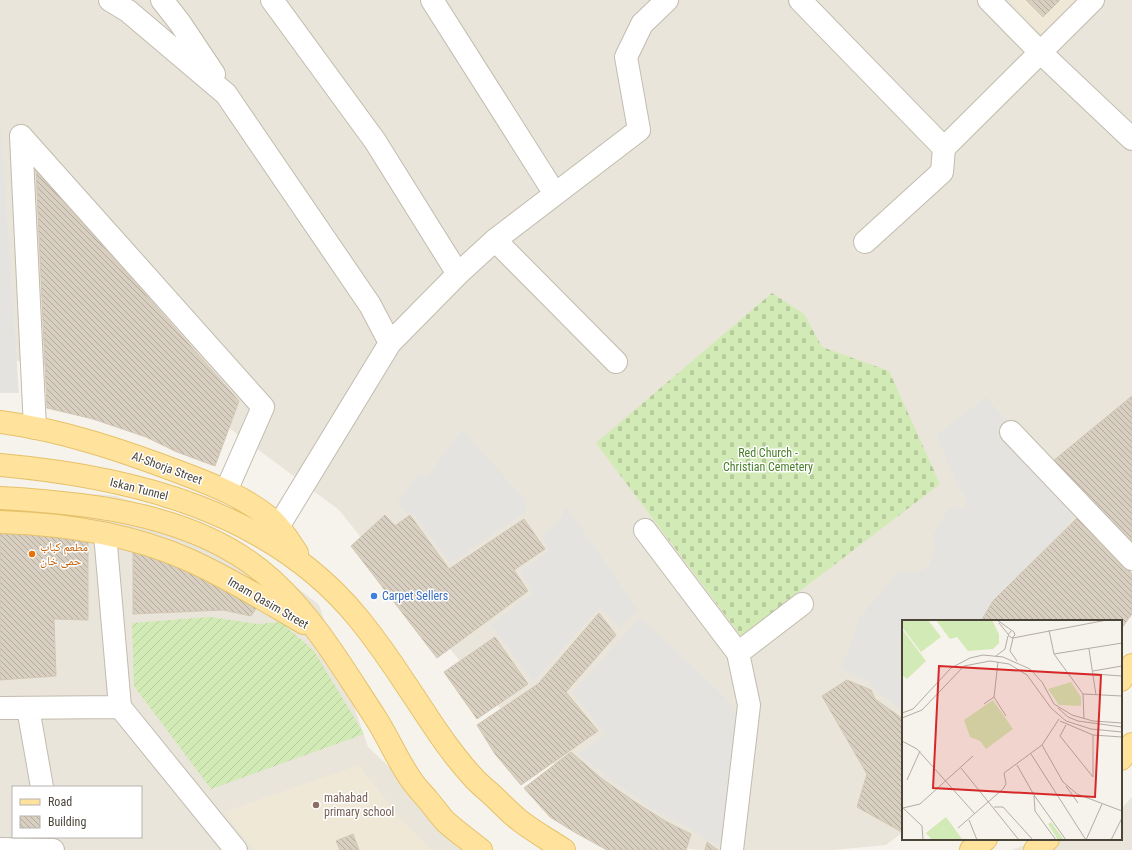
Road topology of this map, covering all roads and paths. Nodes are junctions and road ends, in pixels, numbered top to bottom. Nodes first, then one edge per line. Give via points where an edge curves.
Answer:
1 (110, 0) edge
2 (162, 0) edge
3 (272, 0) edge
4 (432, 0) edge
5 (667, 0) edge
6 (800, 0) edge
7 (989, 0) edge
8 (1093, 0) edge
9 (1040, 52) junction
10 (226, 94) junction
11 (1132, 139) edge
12 (944, 148) junction
13 (555, 194) junction
14 (495, 240) junction
15 (865, 242) dead end
16 (458, 274) junction
17 (390, 343) junction
18 (616, 362) dead end
19 (0, 422) edge
20 (35, 428) junction
21 (1011, 432) dead end
22 (0, 465) edge
23 (226, 491) junction
24 (0, 498) edge
25 (0, 522) edge
26 (645, 530) dead end
27 (104, 534) junction
28 (274, 534) junction
29 (1132, 559) edge
30 (802, 604) dead end
31 (317, 631) junction
32 (738, 653) junction
33 (1132, 665) edge
34 (1122, 679) edge
35 (120, 707) junction
36 (0, 708) edge
37 (28, 708) junction
38 (1132, 744) edge
39 (1122, 758) edge
40 (42, 786) edge
41 (51, 838) edge
42 (985, 840) edge
43 (1047, 840) edge
44 (0, 849) edge
45 (54, 850) edge
46 (236, 850) edge
47 (481, 850) edge
48 (564, 850) edge
49 (732, 850) edge
50 (971, 850) edge
51 (1035, 850) edge

1 - 10 street via 128,11
2 - 10 street
3 - 16 street via 375,141
4 - 13 street
5 - 13 street via 642,24 626,57 640,130
6 - 12 street
7 - 9 street
8 - 9 street
9 - 11 street
9 - 12 street
10 - 17 street via 370,305
12 - 15 street via 942,172
13 - 14 street
14 - 16 street
14 - 18 street
16 - 17 street
17 - 28 street
19 - 20 main road, Al-Shorja Street
20 - 23 main road, Al-Shorja Street via 109,447
20 - 23 street via 21,136 263,408
21 - 29 street
22 - 28 main road, Iskan Tunnel via 72,474 142,489
23 - 28 main road, Al-Shorja Street via 260,511
24 - 31 main road via 100,508 146,517 192,531 218,542 255,566 287,595
25 - 27 main road, Imam Qasim Street via 42,524
26 - 32 street
27 - 31 main road, Imam Qasim Street via 188,559 216,572
27 - 35 street
28 - 48 main road, Al-Shorja Street via 286,537 304,565 358,618 451,751 473,777 520,821
30 - 32 street
31 - 47 main road, Imam Qasim Street via 381,725 410,778 446,822
32 - 49 street via 749,705
33 - 34 main road
35 - 37 street
35 - 46 street
36 - 37 street
37 - 40 street
38 - 39 main road
41 - 45 street
42 - 50 main road
43 - 51 main road
44 - 45 street

